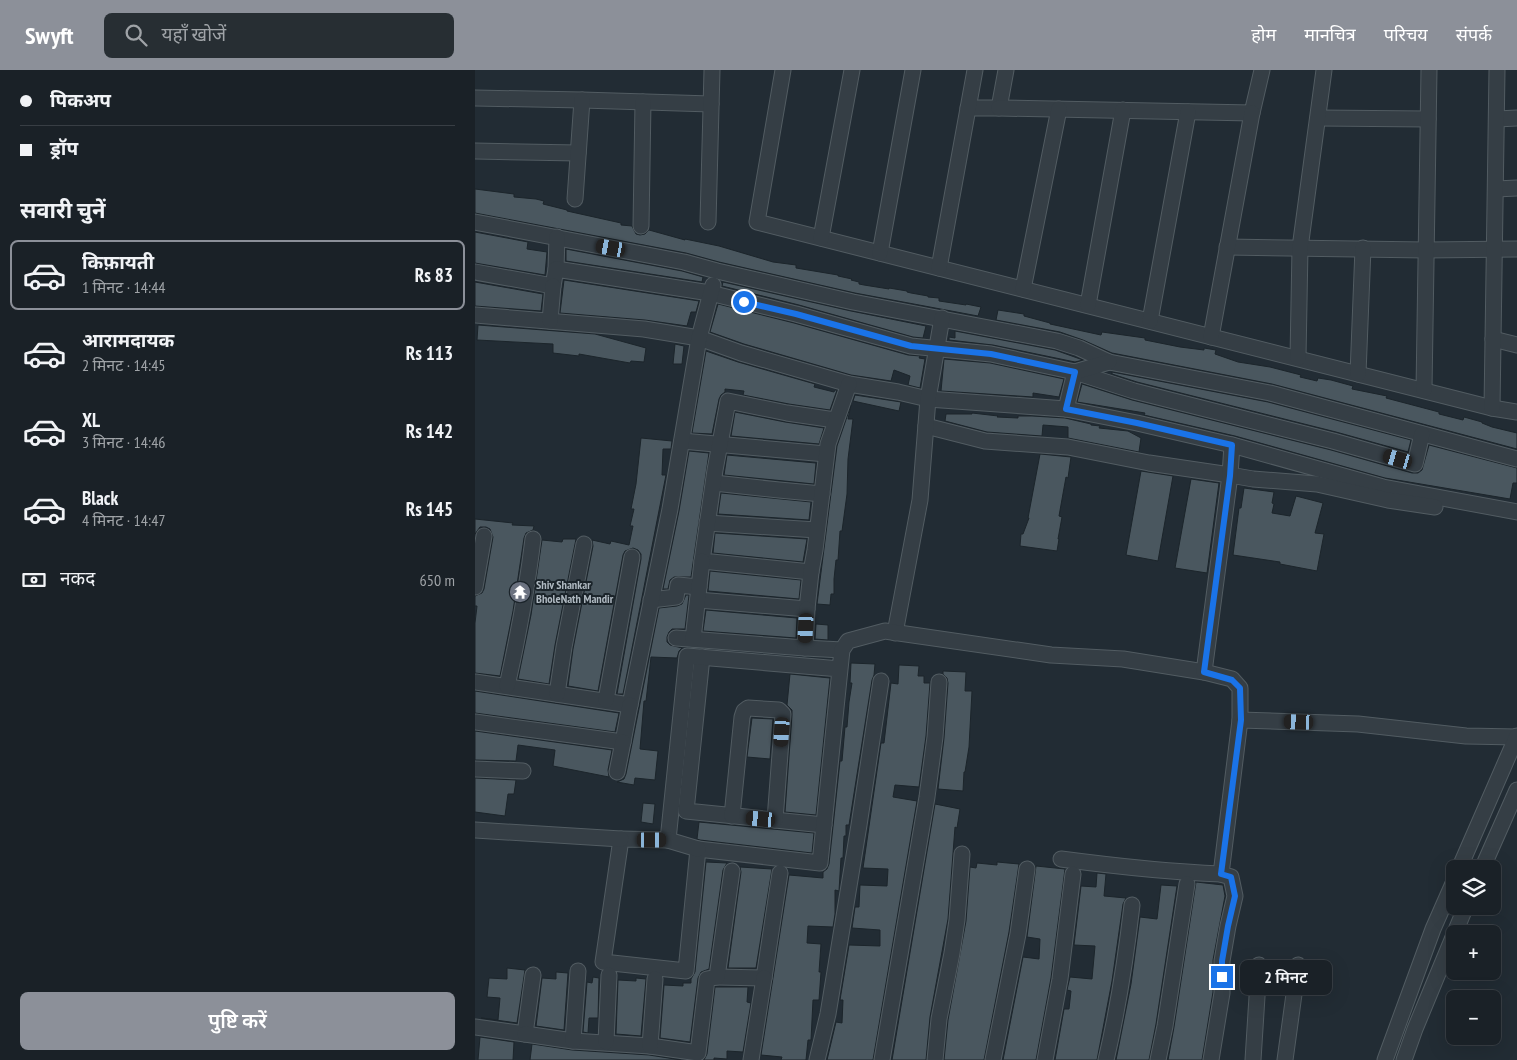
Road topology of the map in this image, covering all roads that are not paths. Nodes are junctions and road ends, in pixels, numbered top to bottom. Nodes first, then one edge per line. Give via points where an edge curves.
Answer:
1 (712, 70) edge
2 (783, 70) edge
3 (852, 70) edge
4 (913, 70) edge
5 (975, 70) edge
6 (1006, 70) edge
7 (1261, 70) edge
8 (1324, 70) edge
9 (1429, 70) edge
10 (1497, 70) edge
11 (475, 98) edge
12 (582, 100) junction
13 (643, 102) junction
14 (711, 104) junction
15 (968, 108) junction
16 (999, 108) junction
17 (1059, 109) junction
18 (1123, 110) junction
19 (1188, 112) junction
20 (1252, 113) junction
21 (1318, 118) junction
22 (1428, 118) junction
23 (1517, 118) edge
24 (1497, 119) junction
25 (475, 151) edge
26 (578, 153) junction
27 (1517, 188) edge
28 (1496, 190) junction
29 (575, 199) dead end
30 (475, 222) edge
31 (708, 222) dead end
32 (641, 226) dead end
33 (557, 238) junction
34 (821, 238) junction
35 (1227, 247) junction
36 (1300, 248) junction
37 (1363, 248) junction
38 (1517, 249) edge
39 (1426, 250) junction
40 (1494, 250) junction
41 (880, 253) junction
42 (939, 268) junction
43 (556, 269) junction
44 (475, 272) edge
45 (717, 272) junction
46 (553, 286) junction
47 (1023, 289) junction
48 (710, 293) junction
49 (1088, 305) junction
50 (475, 315) edge
51 (942, 318) junction
52 (550, 321) junction
53 (1151, 321) junction
54 (1211, 337) junction
55 (699, 338) junction
56 (1493, 339) junction
57 (1517, 345) edge
58 (936, 348) junction
59 (1298, 358) junction
60 (1109, 362) junction
61 (1075, 372) junction
62 (1357, 374) junction
63 (849, 384) junction
64 (1423, 390) junction
65 (928, 399) junction
66 (1492, 408) junction
67 (1066, 409) junction
68 (1517, 412) edge
69 (835, 420) junction
70 (926, 426) junction
71 (1422, 434) junction
72 (682, 441) junction
73 (720, 445) junction
74 (1232, 445) junction
75 (826, 454) junction
76 (1517, 459) edge
77 (1230, 476) junction
78 (714, 483) junction
79 (822, 494) junction
80 (1517, 512) edge
81 (1517, 522) edge
82 (707, 523) junction
83 (817, 530) junction
84 (483, 536) dead end
85 (533, 539) dead end
86 (584, 544) dead end
87 (632, 557) dead end
88 (702, 561) junction
89 (811, 572) junction
90 (475, 587) edge
91 (698, 593) junction
92 (651, 600) junction
93 (807, 609) junction
94 (895, 633) junction
95 (676, 638) dead end
96 (693, 640) junction
97 (805, 648) junction
98 (842, 650) junction
99 (840, 669) junction
100 (1204, 672) junction
101 (881, 681) dead end
102 (475, 682) edge
103 (939, 682) dead end
104 (507, 686) junction
105 (557, 694) junction
106 (606, 700) junction
107 (630, 705) junction
108 (1241, 720) junction
109 (475, 722) edge
110 (1517, 737) edge
111 (623, 742) junction
112 (475, 769) edge
113 (523, 771) dead end
114 (617, 772) dead end
115 (1517, 790) edge
116 (679, 811) junction
117 (732, 816) junction
118 (1511, 816) edge
119 (775, 820) junction
120 (824, 825) junction
121 (475, 830) edge
122 (621, 839) junction
123 (668, 840) junction
124 (698, 849) junction
125 (962, 854) dead end
126 (1061, 859) dead end
127 (1463, 860) edge
128 (1487, 860) edge
129 (1027, 869) dead end
130 (732, 871) dead end
131 (780, 873) dead end
132 (1073, 874) dead end
133 (1221, 874) junction
134 (1187, 884) dead end
135 (1446, 899) edge
136 (1132, 905) dead end
137 (1462, 915) edge
138 (1299, 965) dead end
139 (1259, 966) dead end
140 (578, 972) dead end
141 (533, 975) dead end
142 (609, 975) dead end
143 (717, 978) junction
144 (763, 978) junction
145 (655, 979) dead end
146 (475, 1027) edge
147 (525, 1034) junction
148 (573, 1040) junction
149 (606, 1042) junction
150 (649, 1046) junction
151 (751, 1060) edge
152 (817, 1060) edge
153 (882, 1060) edge
154 (935, 1060) edge
155 (993, 1060) edge
156 (1045, 1060) edge
157 (1106, 1060) edge
158 (1158, 1060) edge
159 (1211, 1060) edge
160 (1253, 1060) edge
161 (1285, 1060) edge
162 (1385, 1060) edge
163 (1405, 1060) edge

1 - 14 street
2 - 34 street via 757,222
3 - 34 street
4 - 41 street
5 - 15 street
6 - 16 street
7 - 20 street
8 - 21 street
9 - 22 street
10 - 24 street
11 - 12 street
12 - 13 street
12 - 26 street
13 - 14 street
13 - 32 street
14 - 31 street
15 - 16 street
15 - 42 street
16 - 17 street
17 - 18 street
17 - 47 street
18 - 19 street
18 - 49 street
19 - 20 street
19 - 53 street
20 - 35 street
21 - 22 street
21 - 36 street
22 - 39 street
23 - 24 street
24 - 28 street
25 - 26 street
26 - 29 street
27 - 28 street
28 - 40 street
30 - 33 street
33 - 43 street
33 - 45 street via 684,262
34 - 41 street
35 - 36 street
35 - 54 street
36 - 37 street
36 - 59 street
37 - 39 street
37 - 62 street
38 - 40 street
39 - 40 street
39 - 64 street
40 - 56 street
41 - 42 street
42 - 47 street
43 - 46 street
43 - 48 street
44 - 46 street
45 - 48 street
45 - 51 street
46 - 52 street
47 - 49 street
48 - 55 street
48 - 58 street via 911,346
49 - 53 street
50 - 52 street
51 - 58 street
51 - 60 street via 1057,342
52 - 55 street
53 - 54 street
54 - 59 street
55 - 63 street
55 - 72 street
56 - 57 street
56 - 66 street
58 - 61 street via 991,354
58 - 65 street
59 - 62 street
60 - 61 street
60 - 71 street via 1270,393
61 - 67 street
61 - 71 street via 1135,391 1415,464
62 - 64 street
63 - 65 street
63 - 69 street
64 - 66 street
65 - 67 street
65 - 70 street
66 - 68 street
67 - 74 street
69 - 73 street via 728,401
69 - 75 street
70 - 77 street via 985,440 1068,447
70 - 94 street via 920,500
71 - 76 street
72 - 73 street
72 - 92 street
73 - 75 street
73 - 78 street
74 - 77 street
74 - 80 street via 1383,487
75 - 79 street
77 - 81 street via 1317,484
77 - 100 street
78 - 79 street
78 - 82 street
79 - 83 street
82 - 83 street
82 - 88 street
83 - 89 street
84 - 90 street
85 - 104 street
86 - 105 street
87 - 106 street
88 - 89 street
88 - 91 street
89 - 93 street
91 - 92 street via 677,585 677,597
91 - 93 street
91 - 96 street
92 - 107 street
93 - 97 street
94 - 98 street via 885,631 848,641
94 - 100 street via 1051,655 1123,659
95 - 96 street
96 - 97 street
97 - 98 street
98 - 99 street
99 - 116 street via 687,656
99 - 120 street
100 - 108 street via 1232,680 1240,688
101 - 152 street via 828,1014
102 - 104 street
103 - 153 street via 927,797
104 - 105 street
105 - 106 street
106 - 107 street
107 - 111 street
108 - 110 street via 1358,724 1466,736
108 - 133 street
109 - 111 street
110 - 127 street
111 - 114 street
112 - 113 street
115 - 118 street
116 - 117 street
116 - 123 street
117 - 119 street
117 - 119 street via 744,711 748,708 779,710 783,714
118 - 128 street
119 - 120 street
120 - 124 street via 820,863
121 - 122 street
122 - 123 street
122 - 124 street via 603,962 686,971
123 - 124 street
125 - 154 street via 956,928
126 - 133 street
129 - 155 street via 1018,934
130 - 143 street
131 - 144 street
132 - 156 street via 1061,979
133 - 159 street via 1231,877 1235,896 1222,961 1221,993
134 - 158 street
135 - 162 street
136 - 157 street via 1126,957
137 - 163 street
138 - 161 street
139 - 160 street
140 - 148 street
141 - 147 street
142 - 149 street
143 - 144 street
143 - 150 street via 707,979 698,1053
144 - 151 street
145 - 150 street
146 - 147 street
147 - 148 street
148 - 149 street
149 - 150 street

